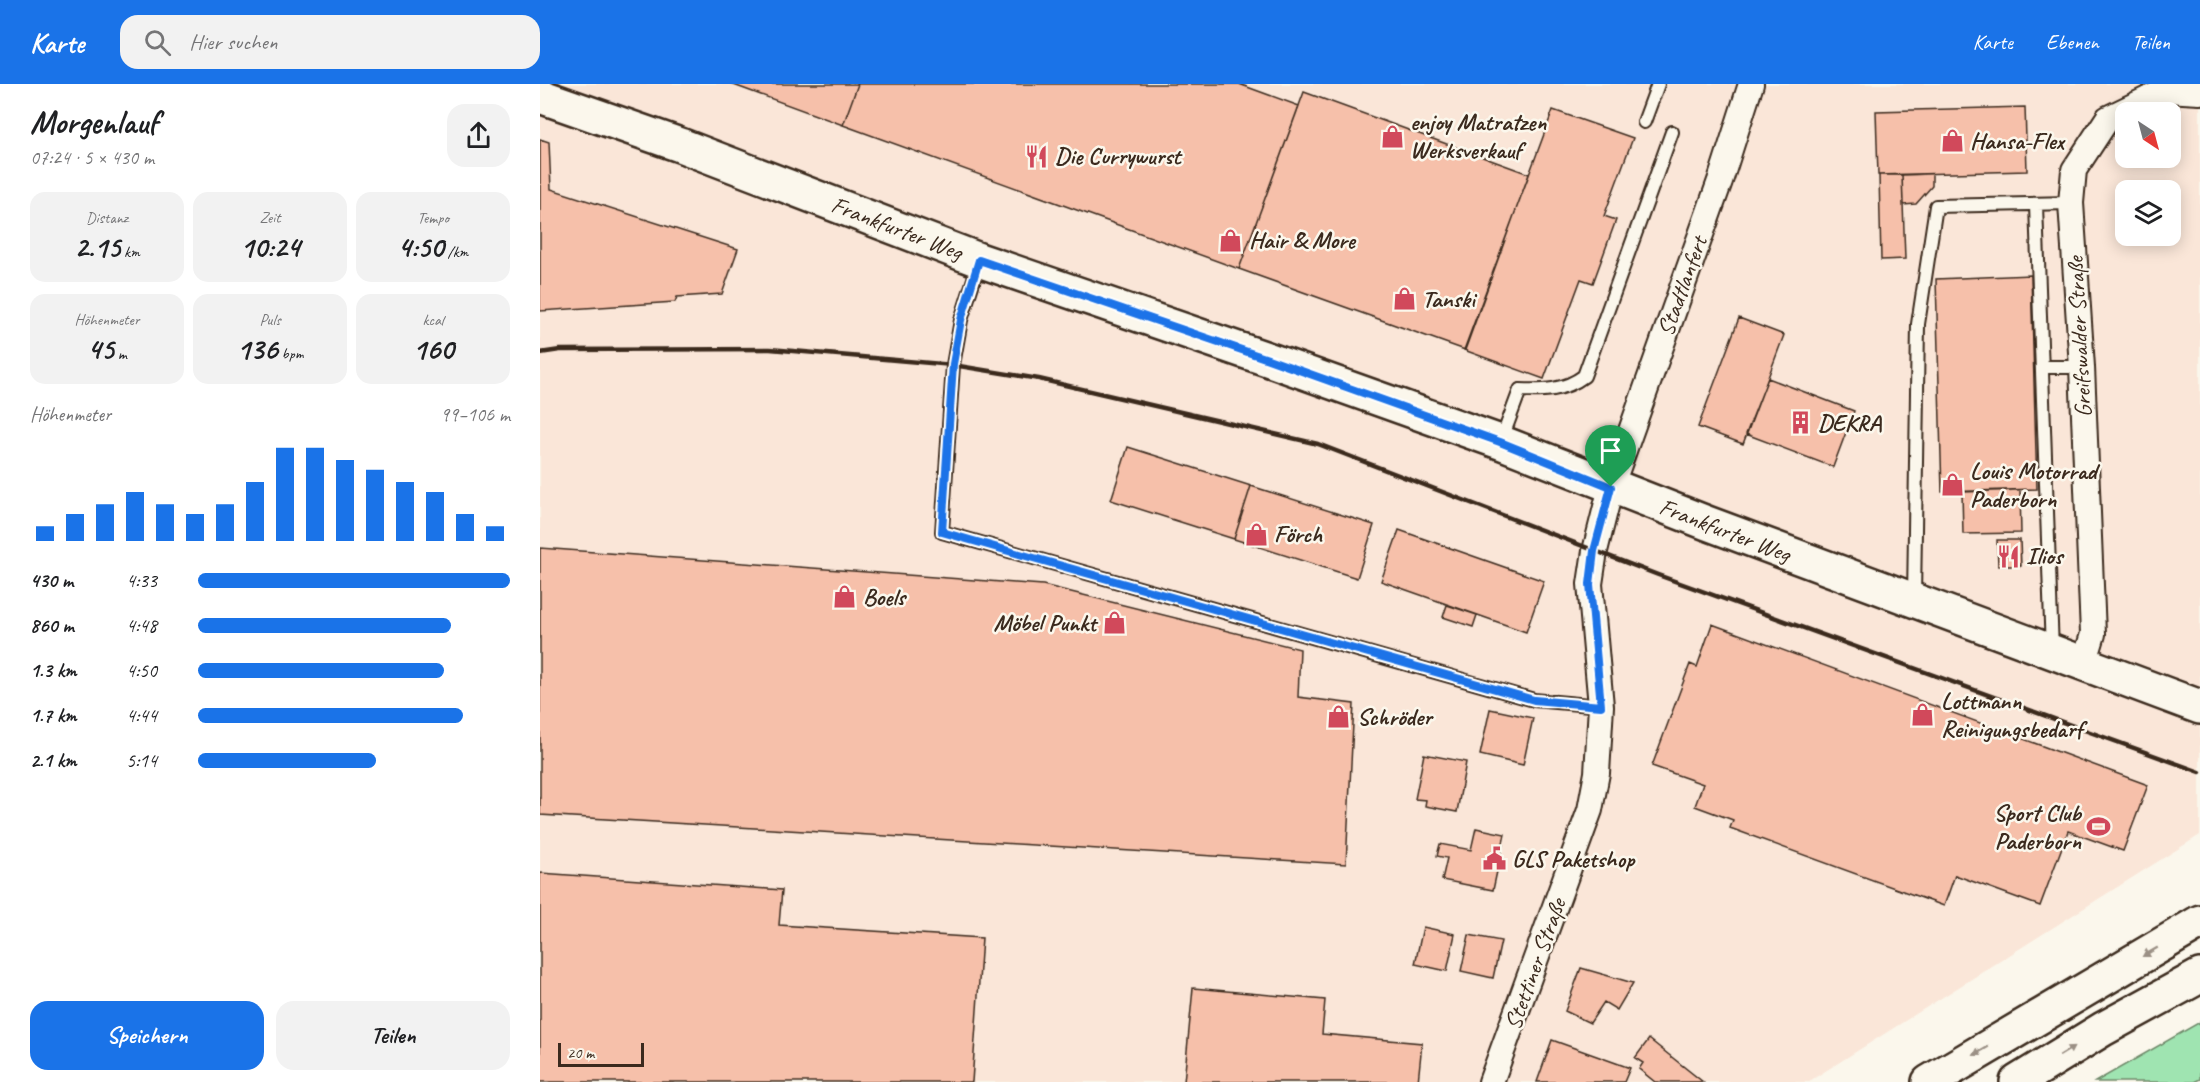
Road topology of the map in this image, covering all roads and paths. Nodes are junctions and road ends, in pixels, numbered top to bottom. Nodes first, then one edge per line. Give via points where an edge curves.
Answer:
1 (1658, 84) edge
2 (1751, 84) edge
3 (2200, 92) edge
4 (540, 96) edge
5 (1644, 122) dead end
6 (1672, 132) dead end
7 (2071, 203) junction
8 (2036, 205) junction
9 (979, 260) junction
10 (2042, 367) junction
11 (2082, 367) junction
12 (1500, 442) junction
13 (1611, 487) junction
14 (1914, 601) junction
15 (2052, 652) junction
16 (2084, 664) junction
17 (1601, 706) junction
18 (2200, 706) edge
19 (2200, 922) edge
20 (2200, 976) edge
21 (1491, 1082) edge
22 (1929, 1082) edge
23 (2017, 1082) edge

1 - 5 lane
2 - 13 street, Stadtlanfert
3 - 7 street, Greifswalder Straße via 2166,90 2108,118 2074,170
4 - 9 main road, Frankfurter Weg via 680,145
6 - 12 lane via 1584,375 1574,383 1547,391 1520,390
7 - 8 lane
7 - 11 street, Greifswalder Straße
8 - 10 lane
8 - 14 lane via 1936,206 1918,324
9 - 12 main road, Frankfurter Weg
9 - 17 lane via 953,364 942,532 1534,700
10 - 11 lane
10 - 15 lane
11 - 16 street, Greifswalder Straße via 2093,634
12 - 13 main road, Frankfurter Weg
13 - 14 main road, Frankfurter Weg
13 - 17 street, Stettiner Straße via 1594,551 1590,584
14 - 15 main road, Frankfurter Weg
15 - 16 main road, Frankfurter Weg
16 - 18 main road, Frankfurter Weg
17 - 21 street, Stettiner Straße via 1598,763 1590,810
19 -> 22 main road
23 -> 20 main road

